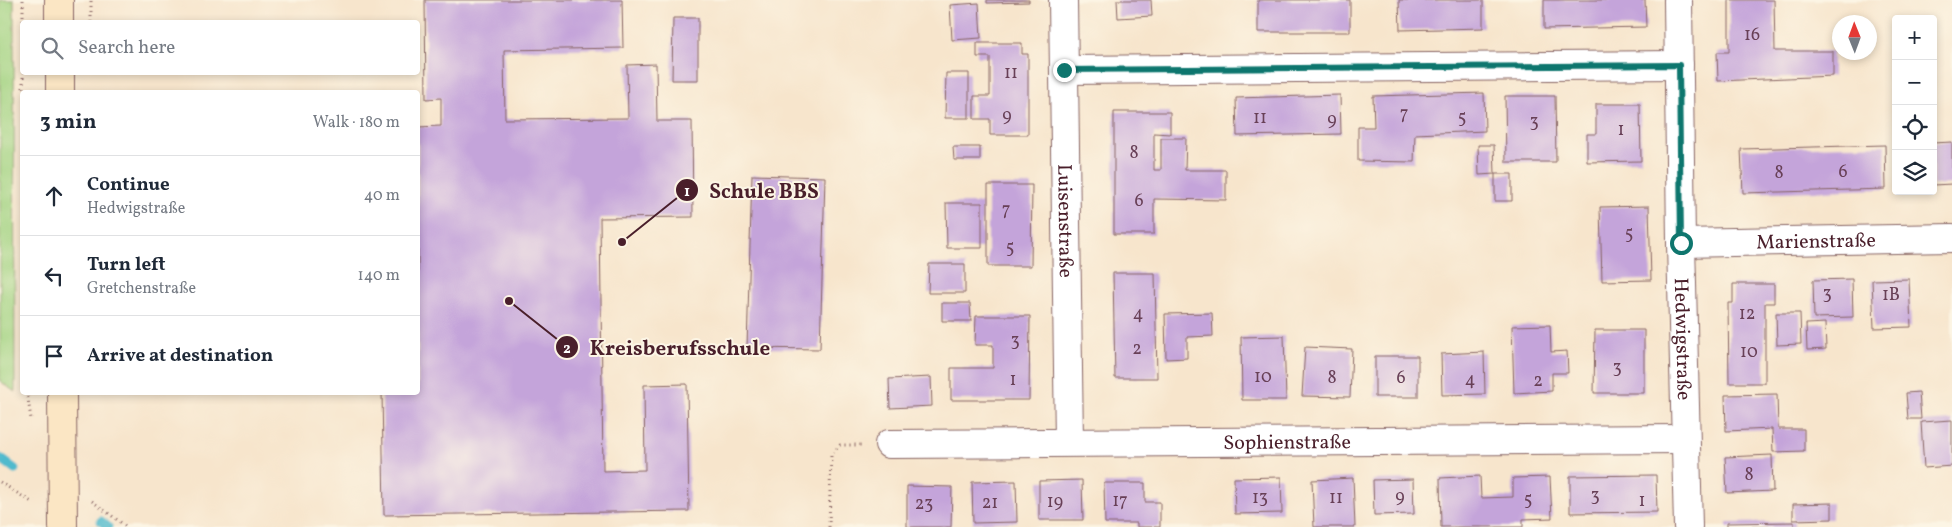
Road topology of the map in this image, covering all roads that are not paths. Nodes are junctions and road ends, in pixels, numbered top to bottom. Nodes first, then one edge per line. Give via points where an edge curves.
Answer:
1 (59, 0) edge
2 (1063, 0) edge
3 (1678, 0) edge
4 (59, 20) edge
5 (1679, 65) junction
6 (1064, 70) junction
7 (60, 75) edge
8 (60, 90) edge
9 (1952, 238) edge
10 (1681, 243) junction
11 (62, 395) edge
12 (1685, 439) junction
13 (1068, 442) junction
14 (889, 444) road end
15 (63, 527) edge
16 (1688, 527) edge

1 - 4 main road
2 - 6 street, Luisenstraße
3 - 5 street, Hedwigstraße
5 - 6 street
5 - 10 street, Hedwigstraße
6 - 13 street, Luisenstraße
7 - 8 main road
9 - 10 street, Marienstraße
10 - 12 street, Hedwigstraße
11 - 15 main road
12 - 13 street, Sophienstraße
12 - 16 street, Hedwigstraße
13 - 14 street, Sophienstraße

